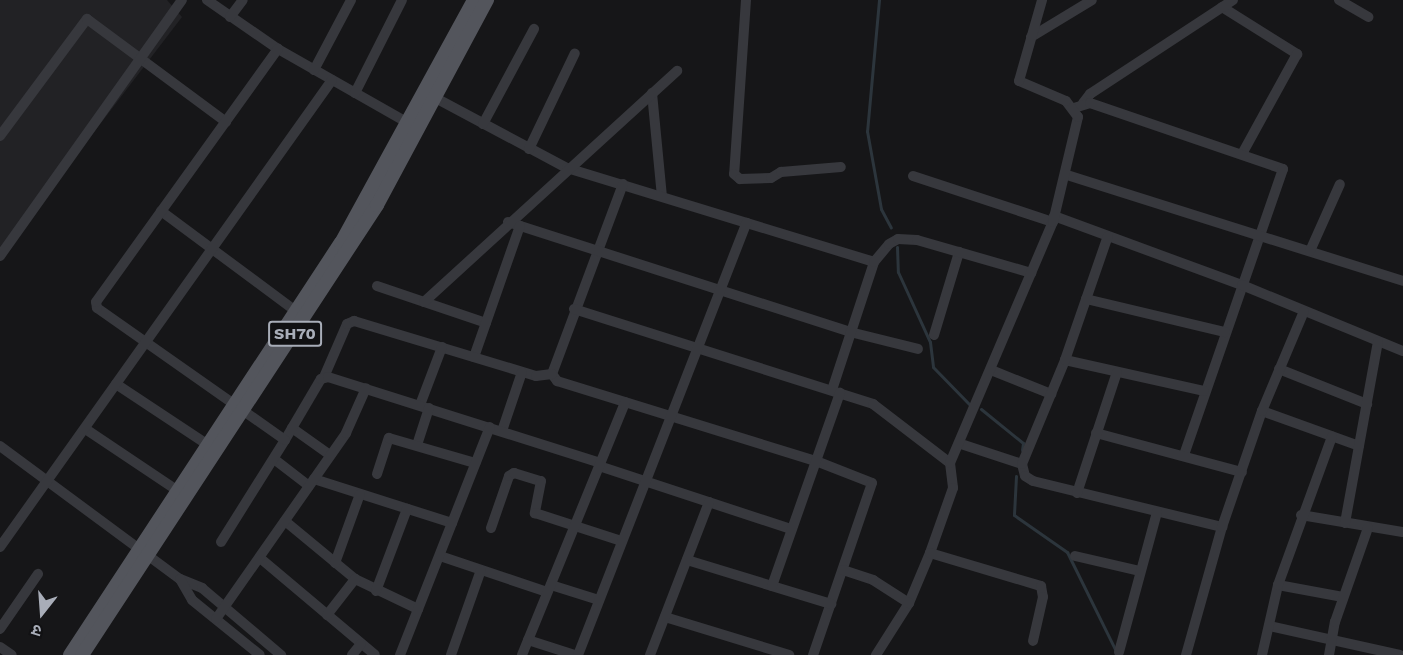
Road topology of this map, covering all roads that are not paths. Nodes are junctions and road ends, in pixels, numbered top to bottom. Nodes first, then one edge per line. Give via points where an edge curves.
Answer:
1 (182, 0) edge
2 (207, 0) edge
3 (243, 0) edge
4 (351, 0) edge
5 (402, 0) edge
6 (474, 0) edge
7 (487, 0) edge
8 (746, 0) edge
9 (1042, 0) edge
10 (1092, 0) edge
11 (1233, 0) edge
12 (1339, 0) edge
13 (1222, 7) junction
14 (230, 17) junction
15 (1368, 17) dead end
16 (534, 30) dead end
17 (1031, 37) junction
18 (278, 49) junction
19 (575, 53) dead end
20 (140, 60) junction
21 (314, 70) junction
22 (677, 71) dead end
23 (332, 80) junction
24 (355, 93) junction
25 (652, 93) junction
26 (429, 95) junction
27 (1078, 106) junction
28 (226, 122) junction
29 (483, 124) junction
30 (413, 125) junction
31 (0, 136) edge
32 (529, 149) junction
33 (1242, 154) junction
34 (841, 167) dead end
35 (567, 168) junction
36 (1067, 175) junction
37 (913, 176) dead end
38 (623, 184) junction
39 (1340, 184) dead end
40 (662, 196) junction
41 (161, 212) junction
42 (1053, 219) junction
43 (508, 222) junction
44 (746, 224) junction
45 (520, 226) junction
46 (1261, 235) junction
47 (1108, 236) junction
48 (211, 247) junction
49 (1310, 251) junction
50 (596, 252) junction
51 (959, 252) junction
52 (0, 256) edge
53 (874, 262) junction
54 (1031, 273) junction
55 (1403, 281) edge
56 (1242, 285) junction
57 (377, 286) dead end
58 (719, 289) junction
59 (1086, 299) junction
60 (424, 302) junction
61 (574, 309) junction
62 (1304, 311) junction
63 (301, 315) junction
64 (486, 323) junction
65 (850, 332) junction
66 (1225, 332) junction
67 (934, 335) dead end
68 (143, 341) junction
69 (1378, 342) junction
70 (441, 347) junction
71 (697, 348) junction
72 (918, 349) dead end
73 (1403, 351) edge
74 (474, 357) junction
75 (1065, 360) junction
76 (1280, 369) junction
77 (991, 370) junction
78 (522, 372) junction
79 (1117, 372) junction
80 (552, 374) junction
81 (324, 377) junction
82 (116, 384) junction
83 (366, 388) junction
84 (836, 391) junction
85 (1204, 391) junction
86 (1051, 394) junction
87 (625, 402) junction
88 (1367, 404) junction
89 (241, 406) junction
90 (425, 407) junction
91 (1262, 411) junction
92 (669, 416) junction
93 (490, 427) junction
94 (292, 428) junction
95 (87, 430) junction
96 (502, 431) junction
97 (1096, 433) junction
98 (1332, 437) junction
99 (285, 440) junction
100 (961, 444) junction
101 (208, 445) junction
102 (417, 446) junction
103 (1359, 447) junction
104 (4, 449) edge
105 (1184, 454) junction
106 (330, 455) junction
107 (274, 459) junction
108 (816, 461) junction
109 (0, 462) edge
110 (475, 463) junction
111 (950, 463) junction
112 (1022, 464) junction
113 (599, 465) junction
114 (1242, 472) junction
115 (377, 474) dead end
116 (48, 481) junction
117 (643, 481) junction
118 (312, 482) junction
119 (1077, 493) junction
120 (182, 494) junction
121 (360, 494) junction
122 (709, 502) junction
123 (407, 509) junction
124 (1157, 512) junction
125 (1301, 515) junction
126 (285, 522) junction
127 (452, 523) junction
128 (1345, 523) junction
129 (575, 525) junction
130 (1222, 527) junction
131 (491, 528) dead end
132 (1368, 528) junction
133 (791, 529) junction
134 (1403, 532) edge
135 (621, 541) junction
136 (220, 542) dead end
137 (0, 547) edge
138 (144, 550) junction
139 (930, 553) junction
140 (440, 556) junction
141 (1075, 556) dead end
142 (260, 558) junction
143 (687, 560) junction
144 (335, 563) junction
145 (481, 570) junction
146 (843, 570) junction
147 (1140, 571) junction
148 (38, 574) dead end
149 (180, 579) junction
150 (355, 579) junction
151 (1278, 585) junction
152 (772, 586) junction
153 (549, 589) junction
154 (376, 591) junction
155 (1343, 597) junction
156 (599, 600) junction
157 (909, 603) junction
158 (831, 604) junction
159 (225, 608) junction
160 (418, 609) junction
161 (327, 615) junction
162 (665, 617) junction
163 (216, 619) junction
164 (1269, 626) junction
165 (0, 629) edge
166 (528, 640) junction
167 (1033, 641) dead end
168 (1330, 642) junction
169 (361, 644) junction
170 (0, 647) edge
171 (1119, 652) dead end
172 (12, 655) edge
173 (70, 655) edge
174 (82, 655) edge
175 (260, 655) edge
176 (281, 655) edge
177 (352, 655) edge
178 (375, 655) edge
179 (400, 655) edge
180 (451, 655) edge
181 (522, 655) edge
182 (577, 655) edge
183 (650, 655) edge
184 (789, 655) edge
185 (813, 655) edge
186 (876, 655) edge
187 (1186, 655) edge
188 (1262, 655) edge
189 (1329, 655) edge
190 (1400, 655) edge

1 - 20 street
2 - 14 street
3 - 14 street
4 - 21 street
5 - 24 street
6 - 26 main road, SH70
7 - 26 main road, SH70
8 - 34 street via 734,174 740,178 771,178 782,172
9 - 17 street
10 - 17 street
11 - 13 street
12 - 15 street
13 - 27 street via 1090,94
13 - 33 street via 1297,54
14 - 18 street
16 - 29 street
17 - 27 street via 1019,81
18 - 21 street
18 - 28 street
19 - 32 street
20 - 28 street
20 - 31 street via 85,19
20 - 52 street
21 - 23 street
22 - 25 street
23 - 24 street
23 - 48 street
24 - 30 street
25 - 35 street
25 - 40 street
26 - 29 street
26 - 30 main road, SH70
27 - 33 street
27 - 36 street
28 - 41 street
29 - 32 street
30 - 63 main road, SH70 via 377,205
32 - 35 street
33 - 46 street via 1283,169
35 - 38 street
35 - 43 street
36 - 42 street
36 - 46 street
37 - 42 street
38 - 40 street
38 - 50 street
39 - 49 street
40 - 44 street
41 - 48 street
41 - 68 street via 96,302 97,308
42 - 47 street
42 - 54 street
43 - 45 street
43 - 60 street
44 - 53 street
44 - 58 street
45 - 50 street
45 - 64 street
46 - 49 street
46 - 56 street
47 - 56 street
47 - 59 street
48 - 63 street
48 - 68 street
49 - 55 street
50 - 58 street
50 - 61 street
51 - 53 street via 898,239 883,249
51 - 54 street
51 - 67 street
53 - 65 street
54 - 77 street
56 - 62 street
56 - 66 street
57 - 60 street
58 - 65 street
58 - 71 street
59 - 66 street
59 - 75 street
60 - 64 street
61 - 71 street
61 - 80 street
62 - 69 street
62 - 76 street
63 - 89 main road, SH70
64 - 74 street
65 - 72 street
65 - 84 street
66 - 85 street
68 - 82 street
68 - 89 street
69 - 73 street
69 - 88 street
70 - 74 street
70 - 81 street via 350,322
70 - 90 street
71 - 84 street
71 - 92 street
74 - 78 street
75 - 79 street
75 - 86 street
76 - 88 street
76 - 91 street
77 - 86 street
77 - 100 street
78 - 80 street via 536,376
78 - 96 street
79 - 85 street
79 - 97 street
80 - 87 street via 557,381
81 - 83 street
81 - 94 street
82 - 95 street
82 - 101 street
83 - 90 street
83 - 106 street via 352,423
84 - 108 street
84 - 111 street via 895,418
85 - 105 street
86 - 112 street
87 - 92 street
87 - 113 street
88 - 103 street
89 - 99 street
89 - 101 main road, SH70
89 - 120 main road, SH70
90 - 93 street
90 - 102 street
91 - 98 street
91 - 114 street
92 - 108 street
92 - 117 street
93 - 96 street
93 - 110 street
94 - 99 street
94 - 106 street
95 - 116 street
95 - 120 street
96 - 113 street
97 - 105 street
97 - 119 street
98 - 103 street
98 - 125 street
99 - 107 street
100 - 111 street
100 - 112 street
101 - 120 main road, SH70
102 - 110 street
102 - 115 street via 389,438
103 - 128 street
104 - 109 street
104 - 116 street
105 - 114 street
106 - 118 street
107 - 118 street
107 - 136 street
108 - 133 street
108 - 146 street via 872,483
110 - 127 street
111 - 139 street via 953,488
112 - 119 street via 1025,476 1033,481
113 - 117 street
113 - 129 street
114 - 130 street
116 - 137 street
116 - 138 street
117 - 122 street
117 - 135 street
118 - 121 street
118 - 126 street
119 - 124 street
120 - 138 main road, SH70
121 - 123 street
121 - 144 street
122 - 133 street
122 - 143 street
123 - 127 street
123 - 154 street
124 - 130 street
124 - 147 street
125 - 128 street
125 - 151 street
126 - 142 street
126 - 144 street
127 - 140 street
128 - 132 street
129 - 131 street via 534,512 541,482 514,473 508,476
129 - 135 street
129 - 153 street
130 - 187 street
132 - 134 street
132 - 155 street
133 - 152 street
135 - 156 street
138 - 149 street
138 - 173 main road, SH70
138 - 174 main road, SH70
139 - 157 street
139 - 167 street via 1041,586 1043,597
140 - 145 street
140 - 160 street
141 - 147 street
142 - 159 street
142 - 161 street
143 - 152 street
143 - 162 street
144 - 150 street
145 - 153 street
145 - 180 street
146 - 157 street via 873,580
146 - 158 street
147 - 171 street
148 - 165 street
149 - 159 street via 202,588
149 - 163 street via 192,600
150 - 154 street
150 - 161 street
151 - 155 street
151 - 164 street
152 - 158 street
153 - 156 street
153 - 166 street
154 - 160 street
155 - 168 street
156 - 182 street
157 - 186 street
158 - 185 street
159 - 163 street
159 - 176 street
160 - 179 street
161 - 169 street
162 - 183 street
162 - 184 street
163 - 175 street
164 - 168 street
164 - 188 street
166 - 181 street
166 - 182 street
168 - 189 street
168 - 190 street
169 - 177 street
169 - 178 street
170 - 172 street

